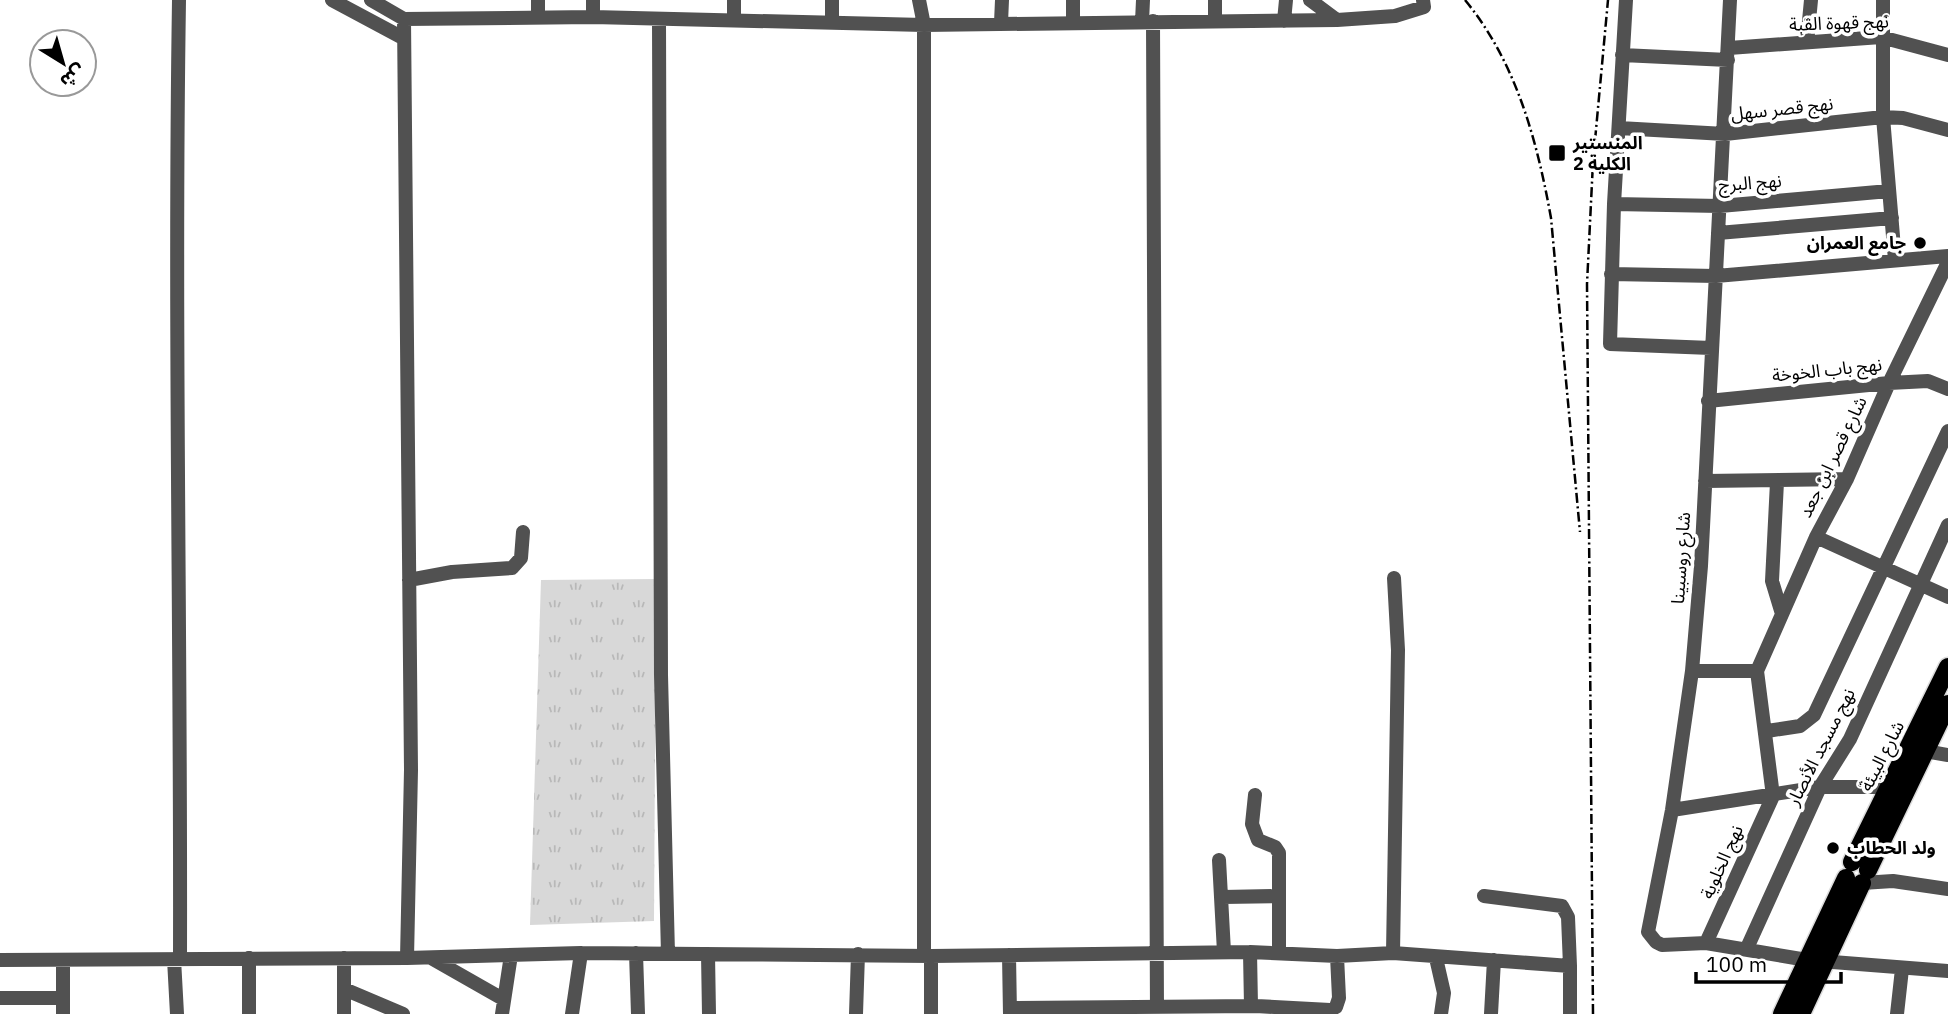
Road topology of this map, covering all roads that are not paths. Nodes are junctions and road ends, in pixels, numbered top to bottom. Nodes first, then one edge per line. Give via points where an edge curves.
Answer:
1 (179, 0) edge
2 (332, 0) edge
3 (371, 0) edge
4 (486, 0) edge
5 (538, 0) edge
6 (593, 0) edge
7 (734, 0) edge
8 (832, 0) edge
9 (919, 0) edge
10 (1002, 0) edge
11 (1073, 0) edge
12 (1143, 0) edge
13 (1215, 0) edge
14 (1286, 0) edge
15 (1310, 0) edge
16 (1423, 0) edge
17 (1626, 0) edge
18 (1730, 0) edge
19 (1811, 0) edge
20 (1883, 0) edge
21 (389, 5) edge
22 (485, 16) junction
23 (538, 17) junction
24 (593, 17) junction
25 (404, 19) junction
26 (659, 19) junction
27 (734, 20) junction
28 (1337, 20) junction
29 (1147, 21) junction
30 (1214, 21) junction
31 (1284, 21) junction
32 (832, 22) junction
33 (1073, 22) junction
34 (1001, 23) junction
35 (924, 24) junction
36 (1881, 37) junction
37 (403, 38) junction
38 (1807, 42) junction
39 (1729, 54) junction
40 (1622, 55) junction
41 (1948, 55) edge
42 (1883, 117) junction
43 (1619, 128) junction
44 (1948, 131) edge
45 (1725, 134) junction
46 (1889, 191) junction
47 (1614, 204) junction
48 (1720, 206) junction
49 (1892, 218) junction
50 (1718, 233) junction
51 (1948, 256) edge
52 (1895, 260) junction
53 (1948, 262) edge
54 (1611, 274) junction
55 (1716, 276) junction
56 (1711, 348) junction
57 (1889, 383) junction
58 (1948, 389) edge
59 (1708, 401) junction
60 (1948, 431) edge
61 (1847, 479) junction
62 (1705, 481) junction
63 (1777, 482) junction
64 (1948, 525) edge
65 (523, 533) dead end
66 (1816, 537) junction
67 (1882, 566) junction
68 (1394, 578) dead end
69 (409, 580) junction
70 (1919, 584) junction
71 (1948, 597) edge
72 (1782, 614) junction
73 (1948, 667) edge
74 (1692, 671) junction
75 (1757, 671) junction
76 (1948, 704) edge
77 (1767, 731) junction
78 (1925, 751) junction
79 (1948, 755) edge
80 (1820, 787) junction
81 (1890, 787) junction
82 (1255, 795) dead end
83 (1773, 796) junction
84 (1672, 810) junction
85 (1219, 860) dead end
86 (1857, 874) junction
87 (1948, 889) edge
88 (1279, 896) junction
89 (1484, 896) dead end
90 (1223, 897) junction
91 (1706, 943) junction
92 (1747, 948) junction
93 (1224, 952) junction
94 (1250, 952) junction
95 (581, 953) junction
96 (636, 953) junction
97 (1279, 953) junction
98 (1393, 953) junction
99 (668, 954) junction
100 (708, 954) junction
101 (858, 954) junction
102 (1158, 954) junction
103 (511, 955) junction
104 (1009, 955) junction
105 (928, 956) junction
106 (1337, 956) junction
107 (249, 958) junction
108 (344, 958) junction
109 (407, 958) junction
110 (430, 958) junction
111 (1436, 958) junction
112 (177, 959) junction
113 (0, 960) edge
114 (63, 960) junction
115 (1494, 960) junction
116 (1815, 961) junction
117 (1570, 966) junction
118 (1902, 970) junction
119 (1948, 971) edge
120 (344, 989) junction
121 (0, 998) edge
122 (63, 998) junction
123 (503, 1007) edge
124 (1255, 1008) edge
125 (1156, 1010) edge
126 (1206, 1010) edge
127 (1010, 1011) edge
128 (1108, 1011) edge
129 (1319, 1012) edge
130 (63, 1014) edge
131 (177, 1014) edge
132 (249, 1014) edge
133 (344, 1014) edge
134 (404, 1014) edge
135 (572, 1014) edge
136 (638, 1014) edge
137 (709, 1014) edge
138 (856, 1014) edge
139 (931, 1014) edge
140 (1441, 1014) edge
141 (1491, 1014) edge
142 (1570, 1014) edge
143 (1782, 1014) edge
144 (1801, 1014) edge
145 (1898, 1014) edge

1 - 112 street
2 - 37 street
3 - 21 street
4 - 22 street
5 - 23 street
6 - 24 street
7 - 27 street
8 - 32 street
9 - 35 street
10 - 34 street
11 - 33 street
12 - 29 street
13 - 30 street
14 - 31 street
15 - 28 street
16 - 28 street via 1424,8 1395,16
17 - 40 street
18 - 39 street, شارع روسبينا
19 - 38 street
20 - 36 street
21 - 25 street
22 - 23 street
22 - 25 street
23 - 24 street
24 - 26 street
25 - 37 street
26 - 27 street
26 - 99 street via 661,675
27 - 32 street
28 - 31 street
29 - 30 street
29 - 33 street
29 - 102 street
30 - 31 street
32 - 35 street
33 - 34 street
34 - 35 street
35 - 105 street
36 - 38 street, نهج قهوة القبة
36 - 41 street, نهج قهوة القبة
36 - 42 street
37 - 69 street
38 - 39 street, نهج قهوة القبة
39 - 40 street, نهج قهوة القبة
39 - 45 street, شارع روسبينا
40 - 43 street
42 - 44 street, نهج قصر سهل
42 - 45 street, نهج قصر سهل
42 - 46 street
43 - 45 street, نهج قصر سهل
43 - 47 street
45 - 48 street, شارع روسبينا
46 - 48 street, نهج البرج
46 - 49 street
47 - 48 street, نهج البرج
47 - 54 street
48 - 50 street, شارع روسبينا
49 - 50 street
49 - 52 street
50 - 55 street, شارع روسبينا
51 - 52 street
52 - 55 street
53 - 57 street, شارع قصر ابن جعد
54 - 55 street
54 - 56 street via 1610,344
55 - 56 street, شارع روسبينا
56 - 59 street, شارع روسبينا
57 - 58 street, نهج باب الخوخة via 1928,381
57 - 59 street, نهج باب الخوخة
57 - 61 street, شارع قصر ابن جعد
59 - 62 street, شارع روسبينا
60 - 67 street
61 - 63 street
61 - 66 street, شارع قصر ابن جعد
62 - 63 street
62 - 74 street, شارع روسبينا
63 - 72 street via 1772,581
64 - 70 street, نهج مسجد الأنصار
65 - 69 street via 521,558 512,568
66 - 67 street
66 - 72 street, شارع قصر ابن جعد
67 - 70 street
67 - 77 street via 1814,715 1800,726
68 - 98 street via 1398,650
69 - 109 street
70 - 71 street
70 - 80 street, نهج مسجد الأنصار via 1850,738
72 - 75 street, شارع قصر ابن جعد
73 - 81 main road, شارع البيئة
74 - 75 street
74 - 84 street, شارع روسبينا
75 - 77 street
76 - 78 main road, شارع البيئة
77 - 83 street
78 - 79 street
78 - 86 main road, شارع البيئة
80 - 81 street
80 - 83 street
80 - 92 street, نهج مسجد الأنصار
81 - 86 main road, شارع البيئة
82 - 88 street via 1254,831 1258,840 1279,853
83 - 84 street
83 - 91 street, نهج الخلوية
84 - 91 street, شارع روسبينا via 1648,932 1662,945
85 - 90 street
86 - 87 street
86 - 116 main road, شارع البيئة
88 - 90 street
88 - 97 street
89 - 117 street via 1562,906 1568,917
90 - 93 street
91 - 92 street, شارع روسبينا
92 - 116 street, شارع روسبينا
93 - 94 street
93 - 102 street
94 - 97 street
94 - 124 street
95 - 96 street
95 - 103 street
95 - 135 street
96 - 99 street
96 - 136 street
97 - 106 street
98 - 106 street
98 - 111 street
99 - 100 street
100 - 101 street
100 - 137 street
101 - 105 street
101 - 138 street
102 - 104 street
102 - 125 street
103 - 110 street
103 - 123 street
104 - 105 street
104 - 127 street
105 - 139 street
106 - 129 street via 1339,998 1336,1007
107 - 108 street
107 - 112 street
107 - 132 street
108 - 109 street
108 - 120 street
109 - 110 street
110 - 123 street
111 - 115 street
111 - 140 street via 1444,993
112 - 114 street
112 - 131 street
113 - 114 street
114 - 122 street
115 - 117 street
115 - 141 street
116 - 118 street, شارع روسبينا
116 - 143 main road, شارع البيئة
116 - 144 main road, شارع البيئة
117 - 142 street
118 - 119 street, شارع روسبينا
118 - 145 street
120 - 133 street
120 - 134 street
121 - 122 street
122 - 130 street
124 - 126 street
124 - 129 street
125 - 126 street
125 - 128 street
127 - 128 street

